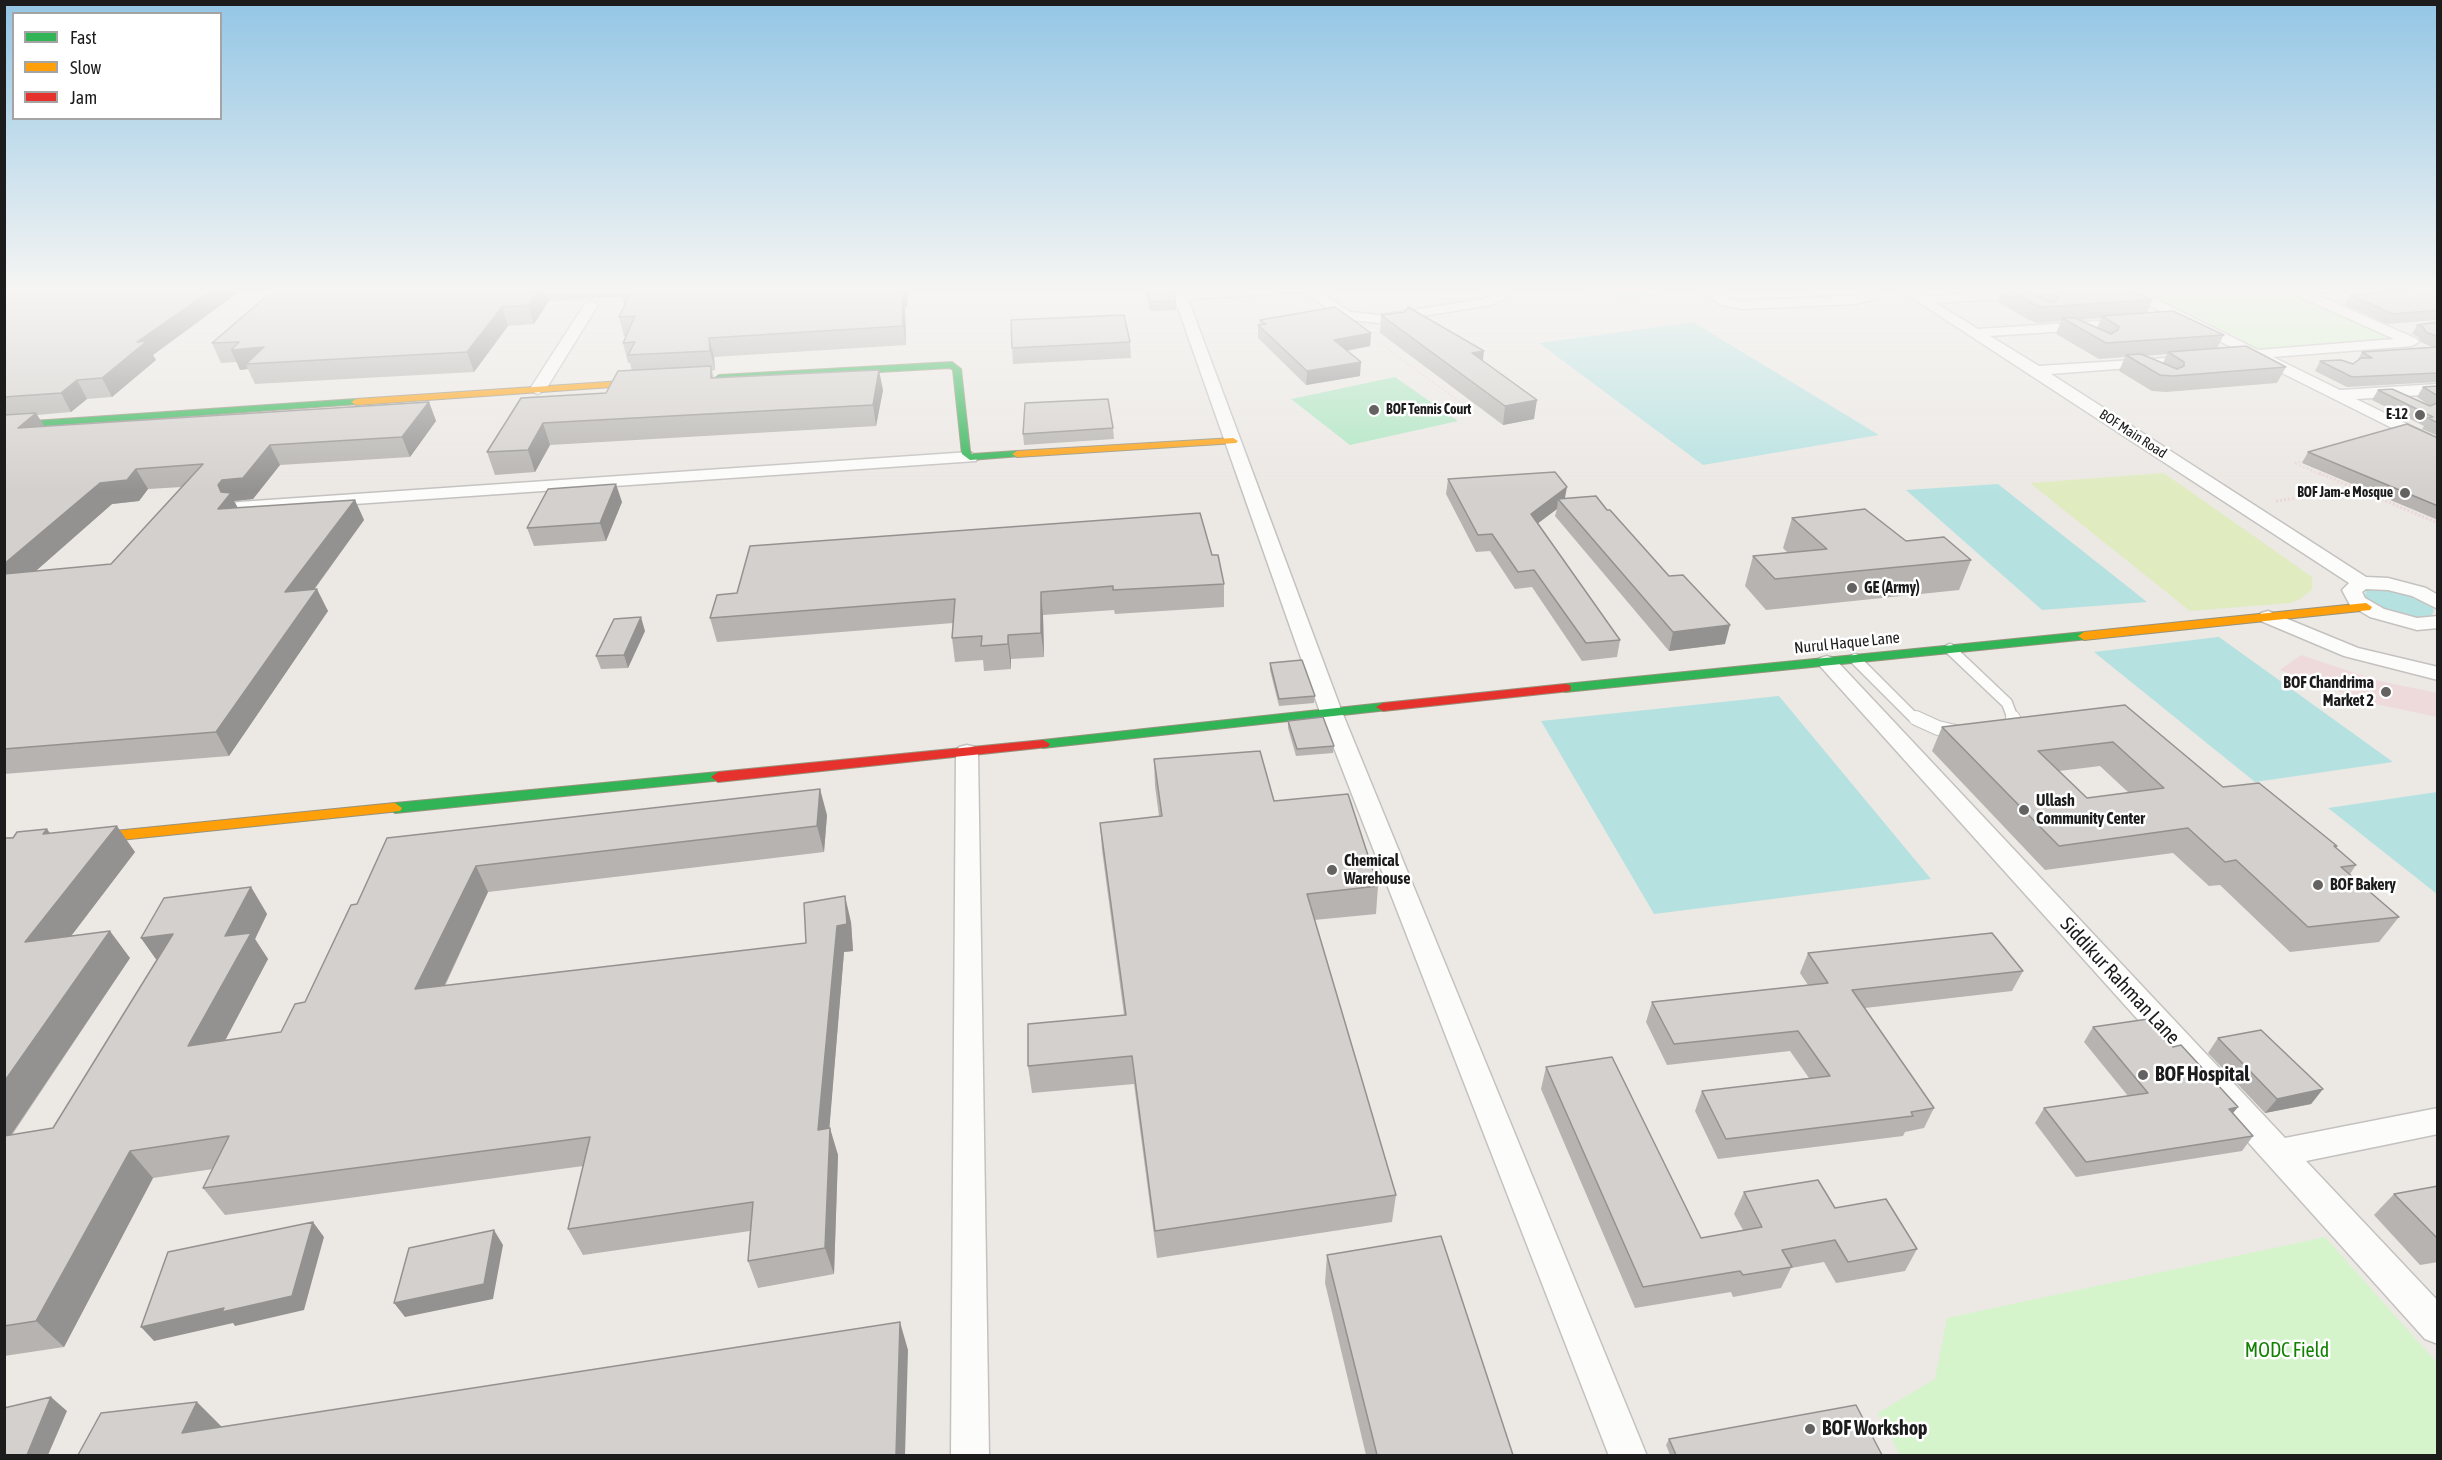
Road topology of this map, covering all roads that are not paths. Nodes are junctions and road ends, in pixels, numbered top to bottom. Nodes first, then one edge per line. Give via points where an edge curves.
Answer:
1 (558, 356) edge
2 (1202, 356) edge
3 (2013, 356) edge
4 (2238, 356) edge
5 (2260, 356) edge
6 (2322, 356) edge
7 (2385, 356) edge
8 (2391, 359) edge
9 (2136, 363) junction
10 (2337, 363) edge
11 (2036, 371) junction
12 (2160, 376) edge
13 (703, 379) edge
14 (668, 381) edge
15 (538, 389) junction
16 (2438, 389) edge
17 (2390, 392) junction
18 (2338, 396) junction
19 (2415, 405) edge
20 (4, 426) edge
21 (2438, 430) edge
22 (2410, 432) junction
23 (1233, 441) junction
24 (2438, 446) edge
25 (970, 457) junction
26 (238, 507) edge
27 (2362, 583) junction
28 (2436, 600) edge
29 (2366, 607) junction
30 (2268, 617) junction
31 (2435, 625) edge
32 (1950, 649) junction
33 (1855, 658) junction
34 (1827, 662) junction
35 (2438, 674) edge
36 (1331, 712) junction
37 (1964, 735) edge
38 (1993, 735) edge
39 (967, 752) junction
40 (4, 847) edge
41 (2438, 1121) edge
42 (2278, 1153) junction
43 (2438, 1327) edge
44 (970, 1455) edge
45 (1628, 1455) edge

1 - 15 street
2 - 23 street
3 - 11 street, BOF Main Road
4 - 9 street
5 - 18 street
6 - 10 street
7 - 8 street
9 - 11 street
9 - 12 street
11 - 27 street, BOF Main Road
13 - 25 street via 952,365 957,369 965,452
14 - 15 street
15 - 20 street
16 - 17 street
17 - 18 street
17 - 19 street
18 - 22 street
21 - 22 street
22 - 24 street
23 - 25 street
23 - 36 street
25 - 26 street
27 - 28 street via 2396,585
27 - 29 street via 2352,590 2357,601
29 - 30 street, Nurul Haque Lane
29 - 31 street via 2397,620
30 - 32 street, Nurul Haque Lane
30 - 35 street via 2351,652
32 - 33 street, Nurul Haque Lane
32 - 38 lane via 2007,703 2013,718 2011,729
33 - 34 street, Nurul Haque Lane
33 - 37 lane via 1912,716
34 - 36 street, Nurul Haque Lane
34 - 42 street, Siddikur Rahman Lane
36 - 39 street, Nurul Haque Lane
36 - 45 street
39 - 40 street, Nurul Haque Lane
39 - 44 street
41 - 42 street
42 - 43 street, Siddikur Rahman Lane

